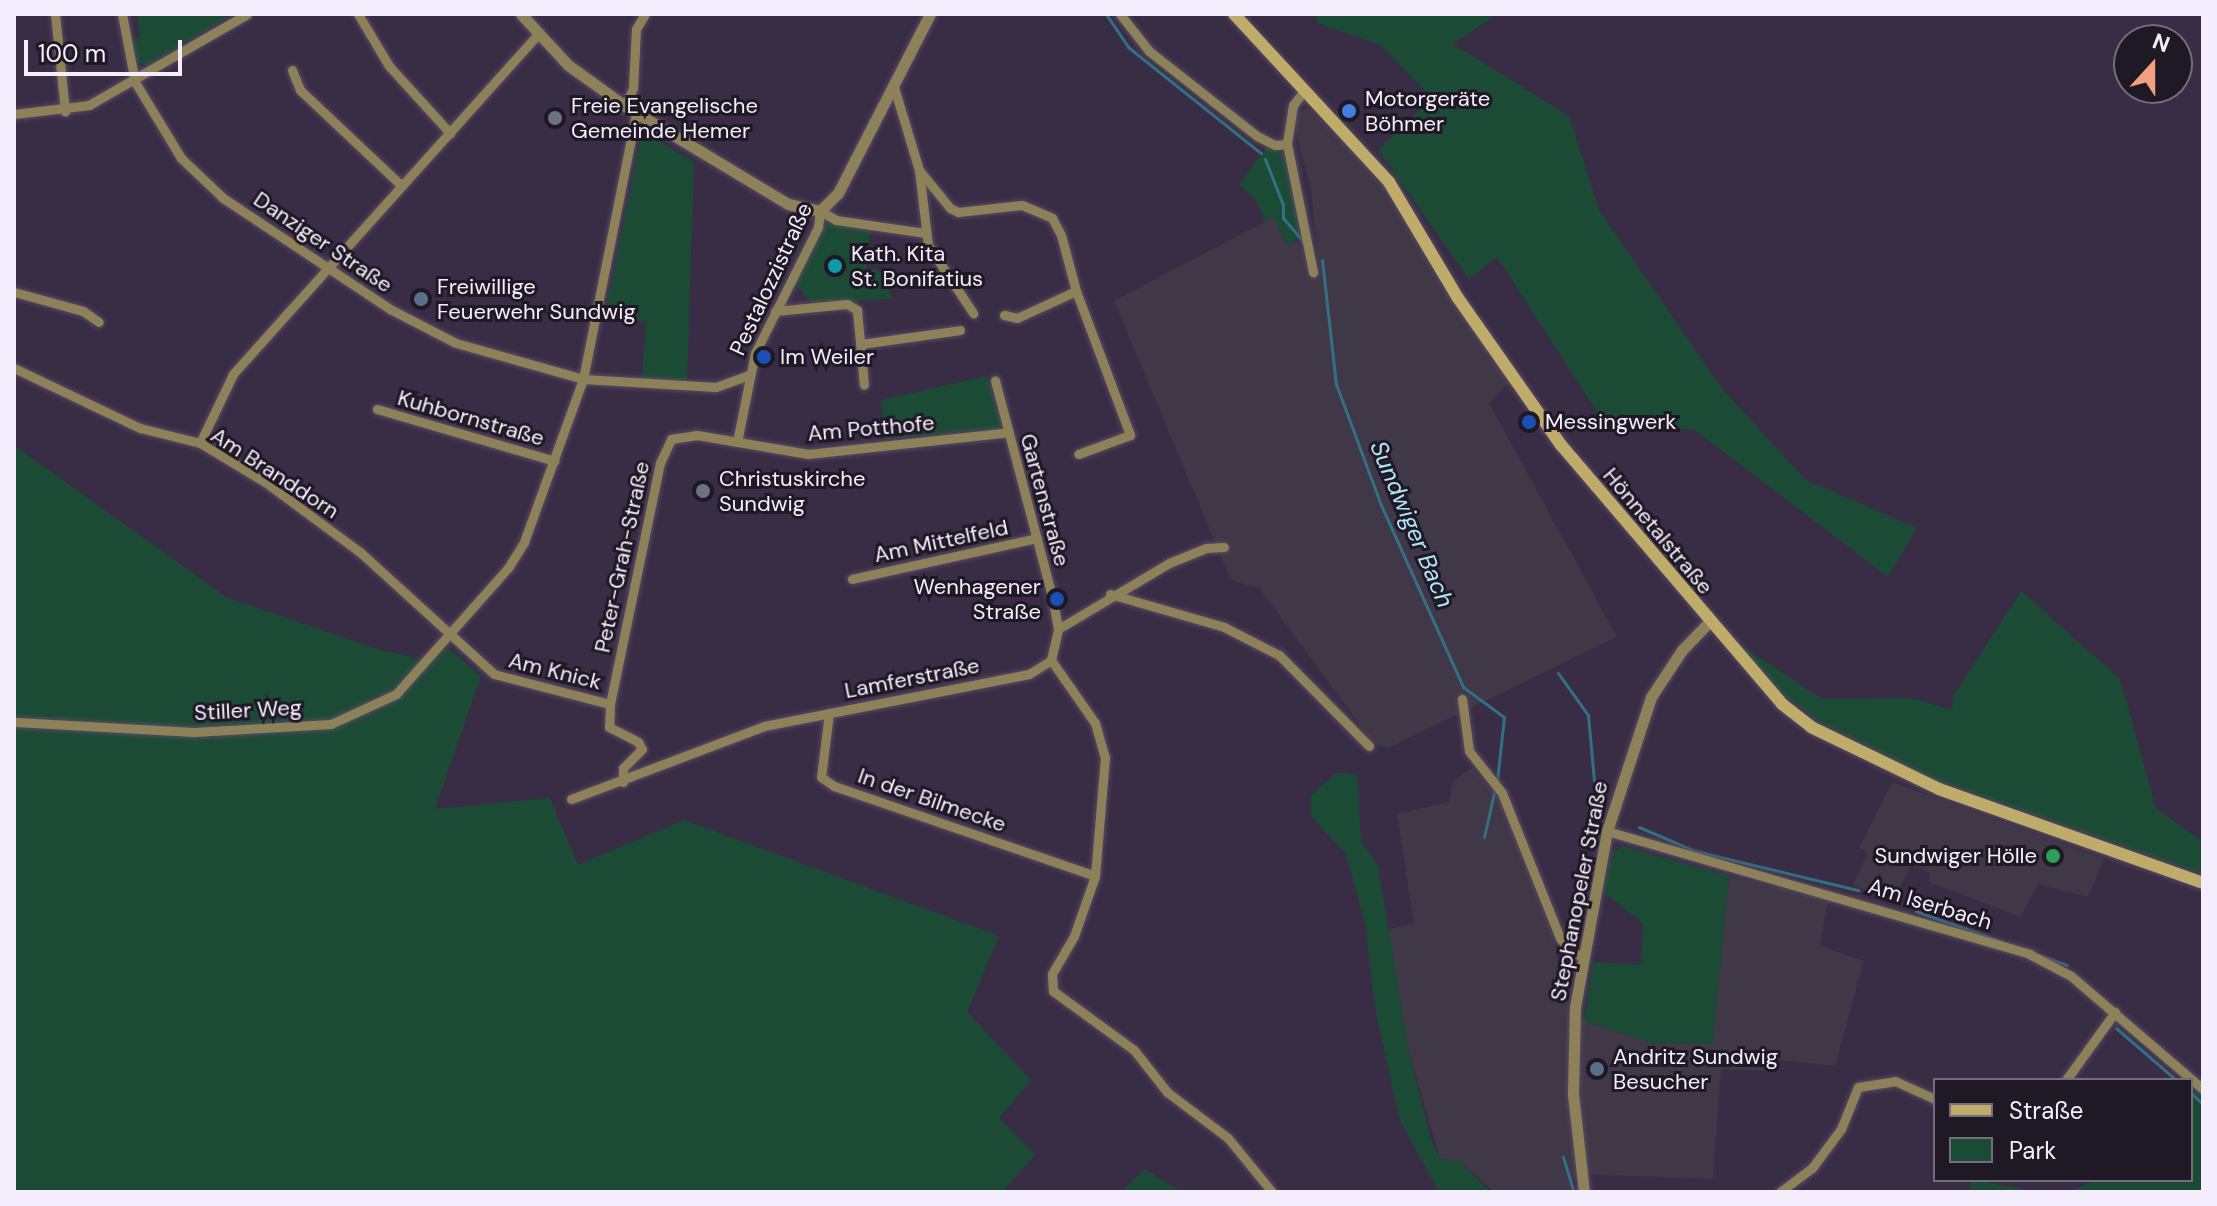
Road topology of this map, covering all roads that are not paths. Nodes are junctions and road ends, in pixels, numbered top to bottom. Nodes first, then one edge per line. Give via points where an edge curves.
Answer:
1 (55, 14) edge
2 (122, 14) edge
3 (247, 14) edge
4 (358, 14) edge
5 (521, 14) edge
6 (645, 14) edge
7 (930, 14) edge
8 (1120, 14) edge
9 (1234, 14) edge
10 (539, 33) junction
11 (292, 70) dead end
12 (135, 82) junction
13 (893, 84) junction
14 (1304, 91) junction
15 (625, 106) junction
16 (65, 111) junction
17 (636, 113) junction
18 (14, 114) edge
19 (450, 133) junction
20 (1287, 144) junction
21 (919, 170) junction
22 (402, 186) junction
23 (820, 211) junction
24 (925, 233) junction
25 (329, 267) junction
26 (1313, 272) dead end
27 (1076, 291) junction
28 (14, 292) edge
29 (775, 311) junction
30 (973, 313) dead end
31 (1004, 315) dead end
32 (99, 322) dead end
33 (960, 330) dead end
34 (861, 344) junction
35 (14, 368) edge
36 (749, 375) junction
37 (583, 379) junction
38 (995, 381) dead end
39 (864, 385) dead end
40 (377, 409) dead end
41 (1009, 432) junction
42 (737, 442) junction
43 (200, 443) junction
44 (1078, 454) dead end
45 (555, 461) junction
46 (1037, 538) junction
47 (1224, 547) dead end
48 (852, 579) dead end
49 (1110, 594) junction
50 (1709, 622) junction
51 (1058, 629) junction
52 (447, 633) junction
53 (1051, 660) junction
54 (1462, 699) dead end
55 (610, 704) junction
56 (829, 713) junction
57 (16, 722) edge
58 (1369, 746) dead end
59 (623, 782) junction
60 (571, 799) dead end
61 (1607, 831) junction
62 (1095, 876) junction
63 (2203, 883) edge
64 (1583, 956) junction
65 (2115, 1012) junction
66 (2067, 1078) edge
67 (2190, 1078) edge
68 (1933, 1098) edge
69 (1272, 1192) edge
70 (1584, 1192) edge
71 (1780, 1192) edge

1 - 16 street
2 - 12 street, Danziger Straße
3 - 12 street
4 - 19 street via 389,66
5 - 10 street
6 - 15 street via 636,29 633,88
7 - 13 street, Pestalozzistraße
8 - 20 street via 1149,51 1257,136
9 - 14 main road, Hönnetalstraße
10 - 15 street via 568,65
10 - 19 street
11 - 22 street via 300,90
12 - 16 street
12 - 25 street, Danziger Straße via 181,158 212,189
13 - 21 street, Gartenstraße
13 - 23 street, Pestalozzistraße via 838,193
14 - 20 street via 1293,105
14 - 50 main road, Hönnetalstraße via 1389,182 1458,298 1537,413
15 - 17 street
16 - 18 street
17 - 23 street via 788,204
17 - 37 street, Kuhbornstraße
19 - 22 street
20 - 26 street
21 - 24 street, Gartenstraße
21 - 27 street, Gartenstraße via 941,203 958,212 1007,204 1052,218
22 - 25 street
23 - 24 street via 836,220
23 - 29 street, Pestalozzistraße via 818,227
24 - 30 street, Gartenstraße
25 - 37 street, Danziger Straße via 443,337
25 - 43 street via 233,374
27 - 31 street via 1017,318
27 - 44 street, Gartenstraße via 1130,435
28 - 32 street via 83,311
29 - 34 street via 847,304 857,310
29 - 36 street, Pestalozzistraße
33 - 34 street
34 - 39 street
35 - 43 street, Am Branddorn via 140,428
36 - 37 street, Danziger Straße via 716,387
36 - 42 street, Pestalozzistraße
37 - 45 street, Kuhbornstraße
38 - 41 street, Gartenstraße
40 - 45 street, Kuhbornstraße
41 - 42 street, Am Potthofe via 808,454
41 - 46 street, Gartenstraße
42 - 55 street, Peter-Grah-Straße via 683,435 663,450
43 - 52 street, Am Branddorn via 265,482 360,552
45 - 52 street, Kuhbornstraße via 516,558
46 - 48 street, Am Mittelfeld
46 - 51 street, Gartenstraße
47 - 49 street via 1206,548 1169,563
49 - 51 street
49 - 58 street via 1224,627 1279,655
50 - 61 street, Stephanopeler Straße via 1682,650 1651,697
50 - 63 main road, Hönnetalstraße via 1782,704 1837,741 1939,789
51 - 53 street
52 - 55 street, Am Knick via 494,674
52 - 57 street, Stiller Weg via 396,694 331,724 194,732
53 - 56 street, Lamferstraße via 1029,674
53 - 62 street via 1095,723 1105,757
54 - 64 street via 1469,751 1502,793 1560,938 1571,953
55 - 59 street, Am Knick via 609,727 641,745 623,768
56 - 59 street, Lamferstraße via 764,726
56 - 62 street, In der Bilmecke via 821,777 834,786
59 - 60 street, Lamferstraße
61 - 64 street, Stephanopeler Straße
61 - 65 street, Am Iserbach via 2009,947 2071,976
62 - 69 street via 1078,926 1052,974 1053,991 1134,1050 1167,1092 1228,1138
64 - 70 street, Stephanopeler Straße via 1573,1094
65 - 66 street
65 - 67 street, Am Iserbach
68 - 71 street via 1895,1081 1858,1087 1812,1168

